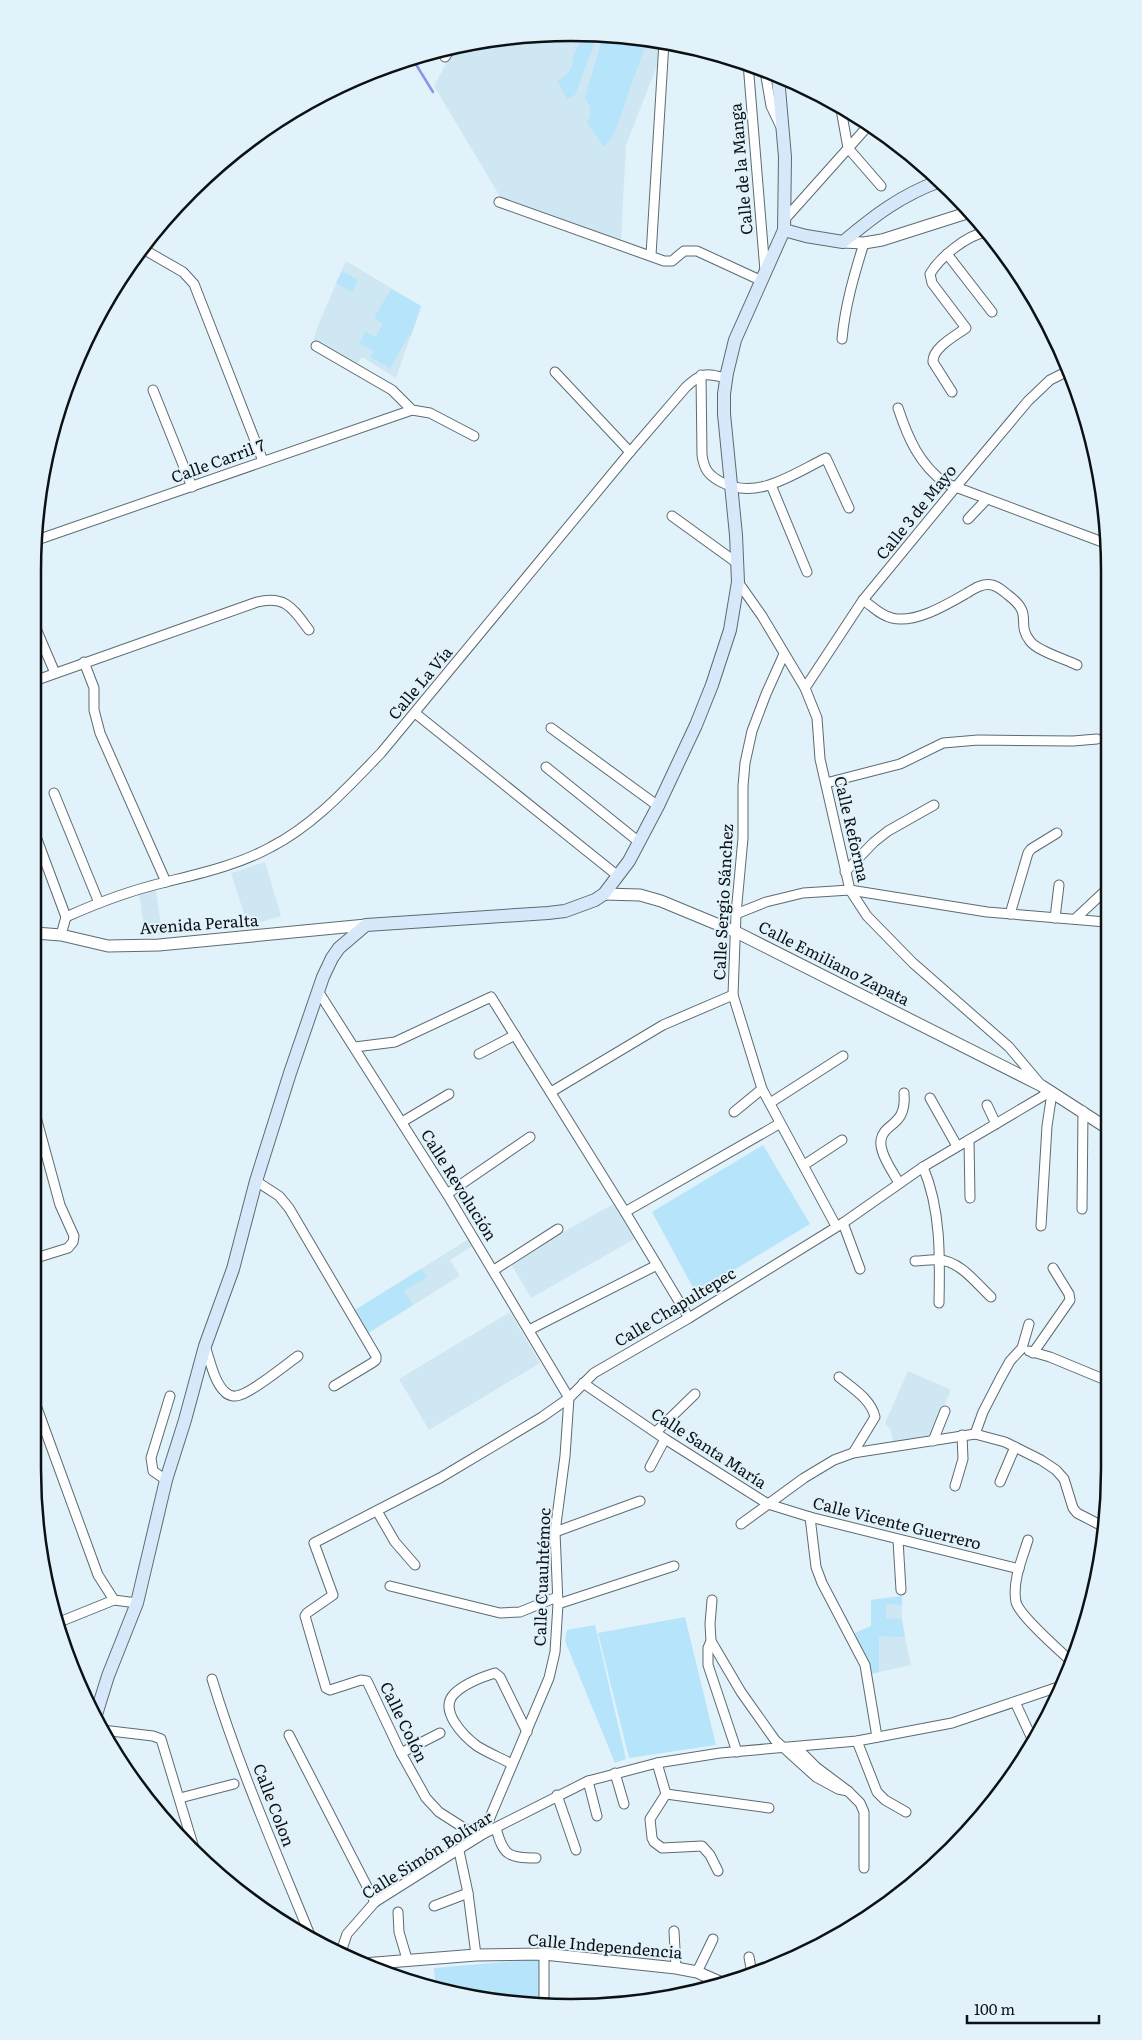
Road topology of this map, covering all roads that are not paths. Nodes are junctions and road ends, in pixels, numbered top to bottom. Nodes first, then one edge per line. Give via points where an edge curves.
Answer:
1 (664, 49) edge
2 (749, 72) edge
3 (767, 79) edge
4 (779, 84) edge
5 (842, 116) edge
6 (783, 129) junction
7 (864, 130) edge
8 (848, 148) junction
9 (932, 184) edge
10 (881, 186) dead end
11 (499, 202) dead end
12 (962, 214) edge
13 (785, 225) junction
14 (979, 234) edge
15 (843, 242) junction
16 (864, 243) junction
17 (149, 252) edge
18 (947, 254) junction
19 (651, 255) junction
20 (763, 277) junction
21 (992, 312) dead end
22 (842, 339) dead end
23 (316, 346) dead end
24 (556, 372) dead end
25 (1062, 374) edge
26 (701, 375) junction
27 (726, 378) junction
28 (154, 390) dead end
29 (952, 392) dead end
30 (898, 408) dead end
31 (412, 410) junction
32 (474, 436) dead end
33 (630, 452) junction
34 (263, 461) junction
35 (771, 485) junction
36 (192, 487) junction
37 (730, 487) junction
38 (955, 488) junction
39 (986, 500) junction
40 (849, 508) dead end
41 (672, 516) dead end
42 (968, 519) dead end
43 (42, 538) edge
44 (1100, 542) edge
45 (737, 563) junction
46 (807, 572) dead end
47 (738, 582) junction
48 (863, 600) junction
49 (309, 630) dead end
50 (41, 640) edge
51 (784, 654) junction
52 (84, 662) junction
53 (1078, 665) dead end
54 (55, 673) junction
55 (41, 678) edge
56 (805, 688) junction
57 (415, 713) junction
58 (551, 728) dead end
59 (1098, 739) dead end
60 (546, 767) dead end
61 (826, 783) junction
62 (54, 793) dead end
63 (934, 805) dead end
64 (658, 806) junction
65 (1057, 834) dead end
66 (639, 842) junction
67 (41, 850) edge
68 (845, 872) junction
69 (618, 876) junction
70 (166, 882) junction
71 (1059, 885) dead end
72 (850, 890) junction
73 (604, 894) junction
74 (1101, 895) edge
75 (99, 903) junction
76 (736, 914) junction
77 (1010, 914) junction
78 (66, 917) junction
79 (1055, 918) junction
80 (1075, 919) junction
81 (1101, 922) edge
82 (366, 925) junction
83 (736, 932) junction
84 (41, 934) edge
85 (61, 936) junction
86 (318, 991) junction
87 (734, 995) junction
88 (515, 1035) junction
89 (355, 1047) junction
90 (479, 1054) dead end
91 (843, 1056) dead end
92 (762, 1089) junction
93 (1047, 1089) junction
94 (550, 1092) junction
95 (904, 1093) dead end
96 (449, 1094) dead end
97 (930, 1098) dead end
98 (770, 1103) junction
99 (987, 1105) dead end
100 (1083, 1111) junction
101 (734, 1112) dead end
102 (402, 1122) junction
103 (779, 1124) junction
104 (996, 1124) junction
105 (1101, 1124) edge
106 (41, 1135) edge
107 (530, 1137) dead end
108 (842, 1140) dead end
109 (969, 1140) junction
110 (958, 1146) junction
111 (804, 1165) junction
112 (923, 1167) junction
113 (256, 1180) junction
114 (899, 1183) junction
115 (447, 1194) junction
116 (970, 1198) dead end
117 (1082, 1208) dead end
118 (625, 1212) junction
119 (840, 1225) junction
120 (1041, 1226) dead end
121 (558, 1230) dead end
122 (41, 1256) edge
123 (940, 1260) junction
124 (915, 1261) dead end
125 (657, 1265) junction
126 (1053, 1268) dead end
127 (860, 1269) dead end
128 (494, 1270) junction
129 (991, 1297) dead end
130 (939, 1303) dead end
131 (689, 1318) junction
132 (1029, 1324) dead end
133 (529, 1330) junction
134 (205, 1346) junction
135 (1022, 1348) junction
136 (1033, 1352) junction
137 (298, 1356) dead end
138 (839, 1377) dead end
139 (1101, 1378) edge
140 (583, 1383) junction
141 (334, 1386) dead end
142 (694, 1394) dead end
143 (170, 1396) dead end
144 (569, 1398) junction
145 (945, 1411) dead end
146 (41, 1419) edge
147 (656, 1432) junction
148 (975, 1434) junction
149 (962, 1435) junction
150 (665, 1439) junction
151 (933, 1441) junction
152 (1015, 1447) junction
153 (853, 1453) junction
154 (650, 1467) dead end
155 (166, 1480) junction
156 (1000, 1482) dead end
157 (955, 1486) dead end
158 (640, 1501) dead end
159 (768, 1504) junction
160 (377, 1511) junction
161 (810, 1517) junction
162 (741, 1524) dead end
163 (1098, 1524) edge
164 (555, 1532) junction
165 (898, 1540) junction
166 (1028, 1540) dead end
167 (314, 1543) joint
168 (415, 1565) dead end
169 (674, 1566) dead end
170 (1019, 1569) junction
171 (390, 1586) dead end
172 (901, 1590) dead end
173 (114, 1600) junction
174 (712, 1600) dead end
175 (557, 1601) junction
176 (137, 1603) junction
177 (63, 1620) edge
178 (711, 1641) junction
179 (1066, 1656) edge
180 (212, 1678) dead end
181 (1052, 1689) edge
182 (1015, 1702) junction
183 (98, 1707) edge
184 (110, 1731) edge
185 (527, 1732) junction
186 (440, 1733) dead end
187 (1030, 1734) edge
188 (289, 1735) dead end
189 (877, 1737) junction
190 (857, 1741) junction
191 (796, 1747) junction
192 (782, 1748) junction
193 (737, 1752) junction
194 (401, 1753) junction
195 (657, 1763) junction
196 (512, 1764) junction
197 (615, 1773) junction
198 (588, 1781) junction
199 (234, 1784) dead end
200 (848, 1791) junction
201 (666, 1794) junction
202 (557, 1795) junction
203 (180, 1798) junction
204 (624, 1804) dead end
205 (769, 1808) dead end
206 (906, 1812) dead end
207 (597, 1816) dead end
208 (496, 1828) junction
209 (480, 1836) junction
210 (191, 1839) edge
211 (576, 1850) dead end
212 (458, 1851) junction
213 (536, 1858) dead end
214 (864, 1868) dead end
215 (718, 1871) dead end
216 (468, 1893) junction
217 (375, 1902) junction
218 (434, 1906) dead end
219 (398, 1912) dead end
220 (307, 1929) edge
221 (674, 1931) dead end
222 (713, 1939) dead end
223 (343, 1947) edge
224 (544, 1954) junction
225 (476, 1955) junction
226 (749, 1957) dead end
227 (407, 1959) junction
228 (379, 1962) edge
229 (751, 1967) edge
230 (676, 1968) junction
231 (697, 1972) junction
232 (714, 1979) edge
233 (544, 1998) edge

1 - 19 street
2 - 20 street, Calle de la Manga
3 - 6 street via 771,106
4 - 6 main road
5 - 8 street
6 - 13 main road
7 - 8 street
8 - 10 street
8 - 13 street
9 - 15 main road via 915,190 879,212
11 - 19 street
12 - 16 street
13 - 15 main road via 806,236
13 - 20 main road
14 - 18 street
15 - 16 street
16 - 22 street via 849,293
17 - 34 street via 183,272 194,284
18 - 21 street
18 - 29 street via 933,268 930,278 966,328 938,350 933,362
19 - 20 street via 672,261 684,251 697,251
20 - 27 main road via 735,340
23 - 31 street via 392,390
24 - 33 street
25 - 38 street, Calle 3 de Mayo via 1050,380 1028,401
26 - 27 street via 706,373
26 - 33 street, Calle La Vía via 686,387
26 - 37 street via 704,466 714,478
27 - 37 main road via 724,414
28 - 36 street
30 - 38 street via 919,458 934,475
31 - 32 street via 430,413
31 - 34 street, Calle Carril 7
33 - 57 street, Calle La Vía
34 - 36 street, Calle Carril 7
35 - 37 street via 754,489
35 - 40 street via 826,458
35 - 46 street
36 - 43 street, Calle Carril 7
37 - 45 main road
38 - 39 street
38 - 48 street, Calle 3 de Mayo
39 - 42 street
39 - 44 street
41 - 45 street
45 - 47 main road
47 - 51 street, Calle Reforma
47 - 64 main road via 730,630 712,685
48 - 53 street via 881,614 900,620 934,611 977,587 996,586 1022,606 1026,635 1034,645
48 - 56 street, Calle 3 de Mayo
49 - 52 street via 292,608 271,599
50 - 54 street
51 - 56 street, Calle Reforma
51 - 76 street, Calle Sergio Sánchez via 752,731 745,763
52 - 54 street
52 - 70 street via 94,688 94,710 100,733
54 - 55 street
56 - 61 street, Calle Reforma via 817,718 820,759
57 - 69 street
57 - 70 street, Calle La Vía via 339,796 272,847 236,862
58 - 64 street
59 - 61 street via 943,743 900,764
60 - 66 street
61 - 68 street, Calle Reforma
62 - 75 street
63 - 68 street via 888,831
64 - 66 main road
65 - 77 street via 1028,853
66 - 69 main road
67 - 78 street
68 - 72 street, Calle Reforma
69 - 73 main road
70 - 75 street, Calle La Vía
71 - 79 street
72 - 76 street via 803,893
72 - 77 street
72 - 93 street, Calle Reforma via 867,916 913,963 1008,1046
73 - 82 main road via 565,911
73 - 83 street, Calle Emiliano Zapata via 640,895 661,901
74 - 80 street
75 - 78 street, Calle La Vía
76 - 83 street, Calle Sergio Sánchez
77 - 79 street
78 - 85 street
79 - 80 street
80 - 81 street
82 - 85 street, Avenida Peralta via 159,945 103,946
82 - 86 main road via 332,958
83 - 87 street, Calle Sergio Sánchez
83 - 93 street, Calle Emiliano Zapata
84 - 85 street, Avenida Peralta
86 - 89 street, Calle Revolución
86 - 113 main road
87 - 92 street, Calle Sergio Sánchez
87 - 94 street via 663,1024
88 - 89 street via 489,996 395,1042
88 - 90 street
88 - 94 street
89 - 102 street, Calle Revolución
91 - 98 street
92 - 98 street, Calle Sergio Sánchez
92 - 101 street
93 - 100 street, Calle Emiliano Zapata
93 - 104 street, Calle Chapultepec via 1043,1096
93 - 120 street
94 - 118 street
95 - 114 street via 903,1114 881,1140 883,1152
96 - 102 street
97 - 110 street
98 - 103 street, Calle Sergio Sánchez
99 - 104 street
100 - 105 street, Calle Emiliano Zapata
100 - 117 street
102 - 115 street, Calle Revolución
103 - 111 street, Calle Sergio Sánchez
103 - 118 street
104 - 109 street, Calle Chapultepec
106 - 122 street via 60,1205 74,1236 68,1248
107 - 115 street
108 - 111 street
109 - 110 street, Calle Chapultepec
109 - 116 street
110 - 112 street, Calle Chapultepec
111 - 119 street, Calle Sergio Sánchez
112 - 114 street, Calle Chapultepec
112 - 123 street via 936,1209
113 - 134 main road via 232,1269
113 - 141 street via 279,1196 289,1208 376,1356 372,1363
114 - 119 street, Calle Chapultepec
115 - 128 street, Calle Revolución
118 - 125 street
119 - 127 street, Calle Sergio Sánchez
119 - 131 street, Calle Chapultepec
121 - 128 street
123 - 124 street
123 - 129 street via 961,1268
123 - 130 street
125 - 131 street
125 - 133 street
126 - 136 street via 1070,1300
128 - 133 street, Calle Revolución
131 - 140 street, Calle Chapultepec via 594,1373
132 - 135 street
133 - 144 street, Calle Revolución
134 - 137 street via 221,1388 232,1396 248,1390
134 - 155 main road
135 - 136 street
135 - 148 street via 1000,1379
136 - 139 street
138 - 153 street via 866,1400 875,1417
140 - 144 street, Calle Chapultepec
140 - 147 street, Calle Santa María
142 - 147 street
143 - 155 street via 151,1458 153,1471
144 - 160 street, Calle Chapultepec via 483,1452
144 - 164 street, Calle Cuauhtémoc
145 - 151 street
146 - 173 street via 98,1575
147 - 150 street, Calle Santa María
148 - 149 street, Calle Santa María
148 - 152 street, Calle Santa María
149 - 151 street, Calle Santa María
149 - 157 street via 963,1459
150 - 154 street
150 - 159 street, Calle Santa María
151 - 153 street, Calle Santa María
152 - 156 street
152 - 163 street, Calle Santa María via 1056,1470 1064,1479 1073,1508
153 - 159 street, Calle Santa María via 834,1460
155 - 176 main road
158 - 164 street
159 - 161 street, Calle Vicente Guerrero
159 - 162 street
160 - 167 street, Calle Chapultepec
160 - 168 street via 395,1542
161 - 165 street, Calle Vicente Guerrero
161 - 189 street via 816,1567 822,1584 865,1665
164 - 175 street, Calle Cuauhtémoc
165 - 170 street, Calle Vicente Guerrero
165 - 172 street
166 - 170 street
167 - 194 street, Calle Colón via 333,1596 305,1615 326,1688 330,1690 367,1681
169 - 175 street
170 - 179 street via 1017,1605
171 - 175 street via 500,1613 520,1612
173 - 176 street
173 - 177 street
174 - 178 street
175 - 185 street, Calle Cuauhtémoc via 555,1652 549,1678
176 - 183 main road
178 - 192 street via 756,1715
178 - 193 street via 708,1664
180 - 220 street, Calle Colon via 225,1720
181 - 182 street, Calle Simón Bolívar
182 - 187 street
182 - 189 street, Calle Simón Bolívar via 952,1723
184 - 203 street via 162,1739
185 - 196 street, Calle Cuauhtémoc
185 - 196 street via 495,1673 472,1682 452,1697 450,1713 463,1734 477,1746
186 - 194 street
188 - 217 street
189 - 190 street, Calle Simón Bolívar
190 - 191 street, Calle Simón Bolívar
190 - 206 street via 877,1792
191 - 192 street, Calle Simón Bolívar
191 - 200 street
192 - 193 street, Calle Simón Bolívar
192 - 200 street via 824,1782
193 - 195 street, Calle Simón Bolívar
194 - 209 street, Calle Colón via 426,1798 439,1812
195 - 197 street, Calle Simón Bolívar
195 - 201 street
196 - 209 street, Calle Cuauhtémoc
197 - 198 street, Calle Simón Bolívar
197 - 204 street
198 - 202 street, Calle Simón Bolívar
198 - 207 street
199 - 203 street
200 - 214 street via 864,1812
201 - 205 street
201 - 215 street via 650,1819 654,1842 662,1848 702,1846
202 - 208 street, Calle Simón Bolívar
202 - 211 street
203 - 210 street
208 - 209 street, Calle Simón Bolívar
208 - 213 street via 506,1854
209 - 212 street, Calle Simón Bolívar
212 - 216 street
212 - 217 street, Calle Simón Bolívar
216 - 218 street
216 - 225 street
217 - 223 street, Calle Simón Bolívar via 347,1934
219 - 227 street via 399,1932
221 - 230 street
222 - 231 street
224 - 225 street, Calle Independencia
224 - 230 street, Calle Independencia
224 - 233 street
225 - 227 street, Calle Independencia
226 - 229 street
227 - 228 street, Calle Independencia
230 - 231 street, Calle Independencia
231 - 232 street, Calle Independencia

